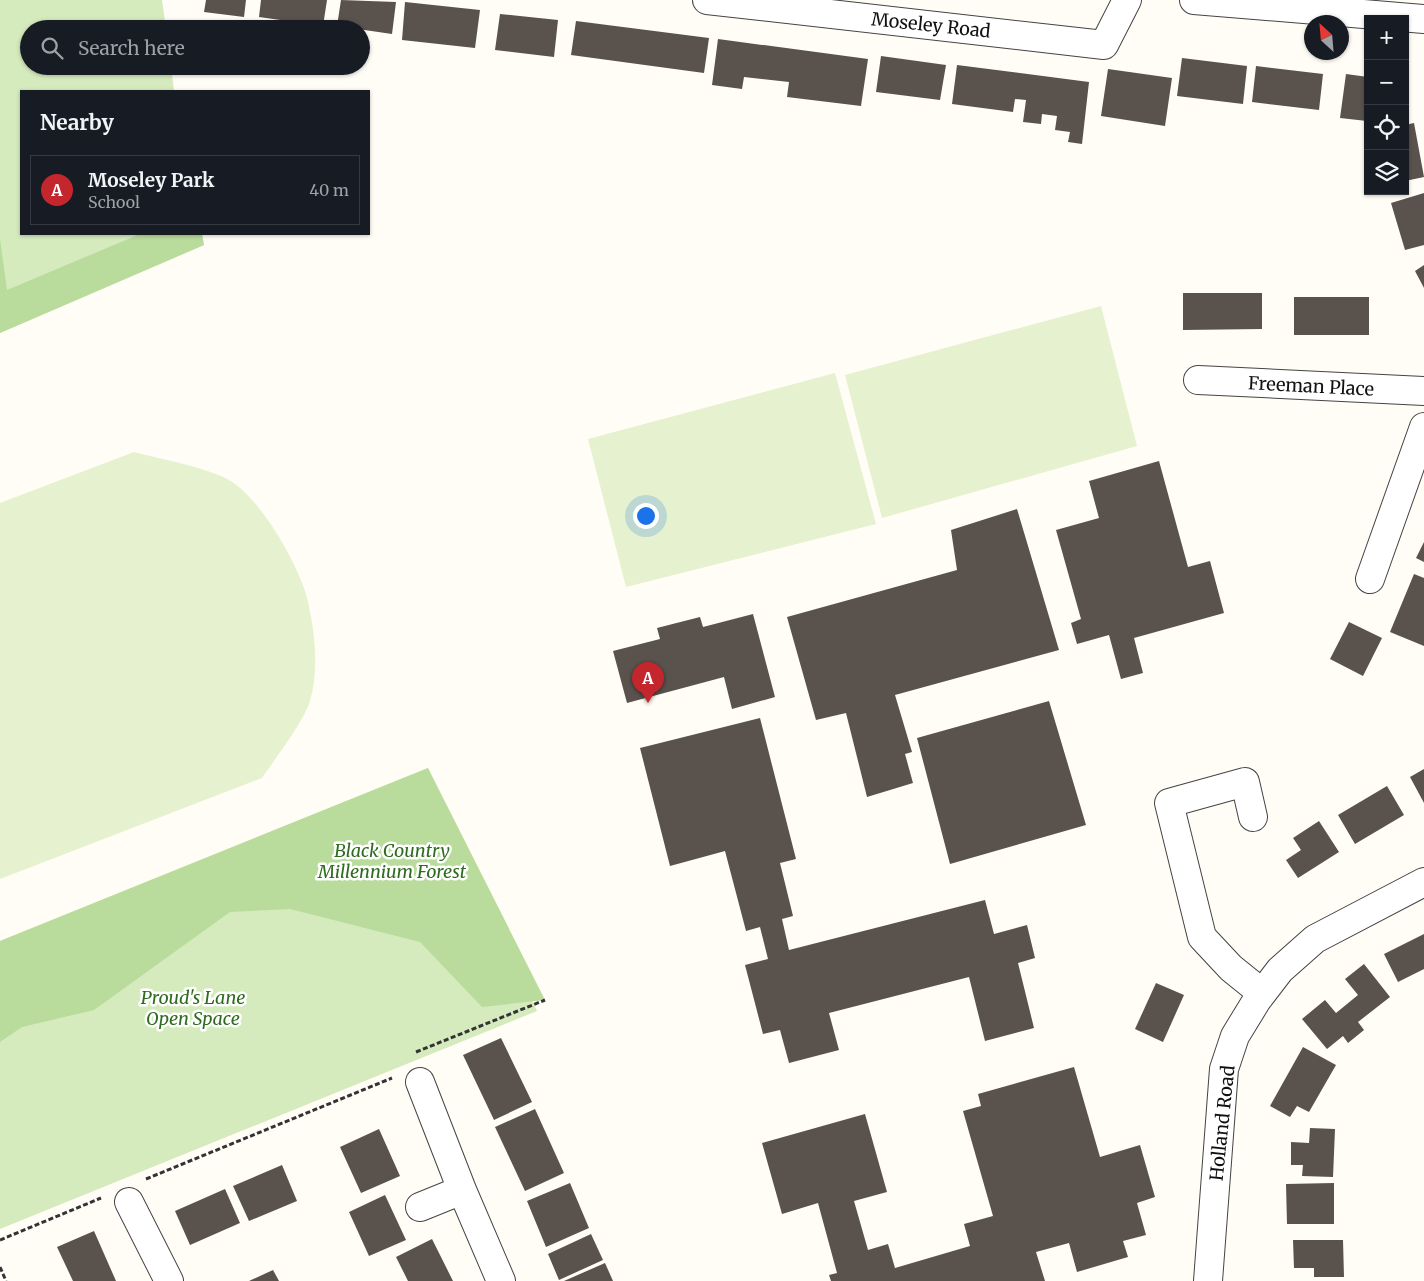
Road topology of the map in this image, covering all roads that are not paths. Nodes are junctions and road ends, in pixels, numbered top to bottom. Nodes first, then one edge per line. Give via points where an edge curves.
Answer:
1 (707, 0) edge
2 (1127, 0) edge
3 (1194, 0) edge
4 (1424, 19) edge
5 (1198, 380) dead end
6 (1424, 391) edge
7 (1424, 427) edge
8 (1370, 579) dead end
9 (1253, 817) dead end
10 (1424, 882) edge
11 (1262, 993) junction
12 (408, 1079) road end
13 (462, 1190) junction
14 (124, 1194) road end
15 (420, 1207) dead end
16 (169, 1281) edge
17 (501, 1281) edge
18 (1208, 1281) edge

1 - 2 street, Moseley Road via 1104,45
3 - 4 street
5 - 6 street, Freeman Place
7 - 8 street
9 - 11 street via 1245,782 1169,803 1202,937 1231,968
10 - 11 street, Holland Road via 1315,939 1280,970
11 - 18 street, Holland Road via 1235,1036 1224,1069
12 - 13 street
13 - 15 street
13 - 17 street
14 - 16 street

